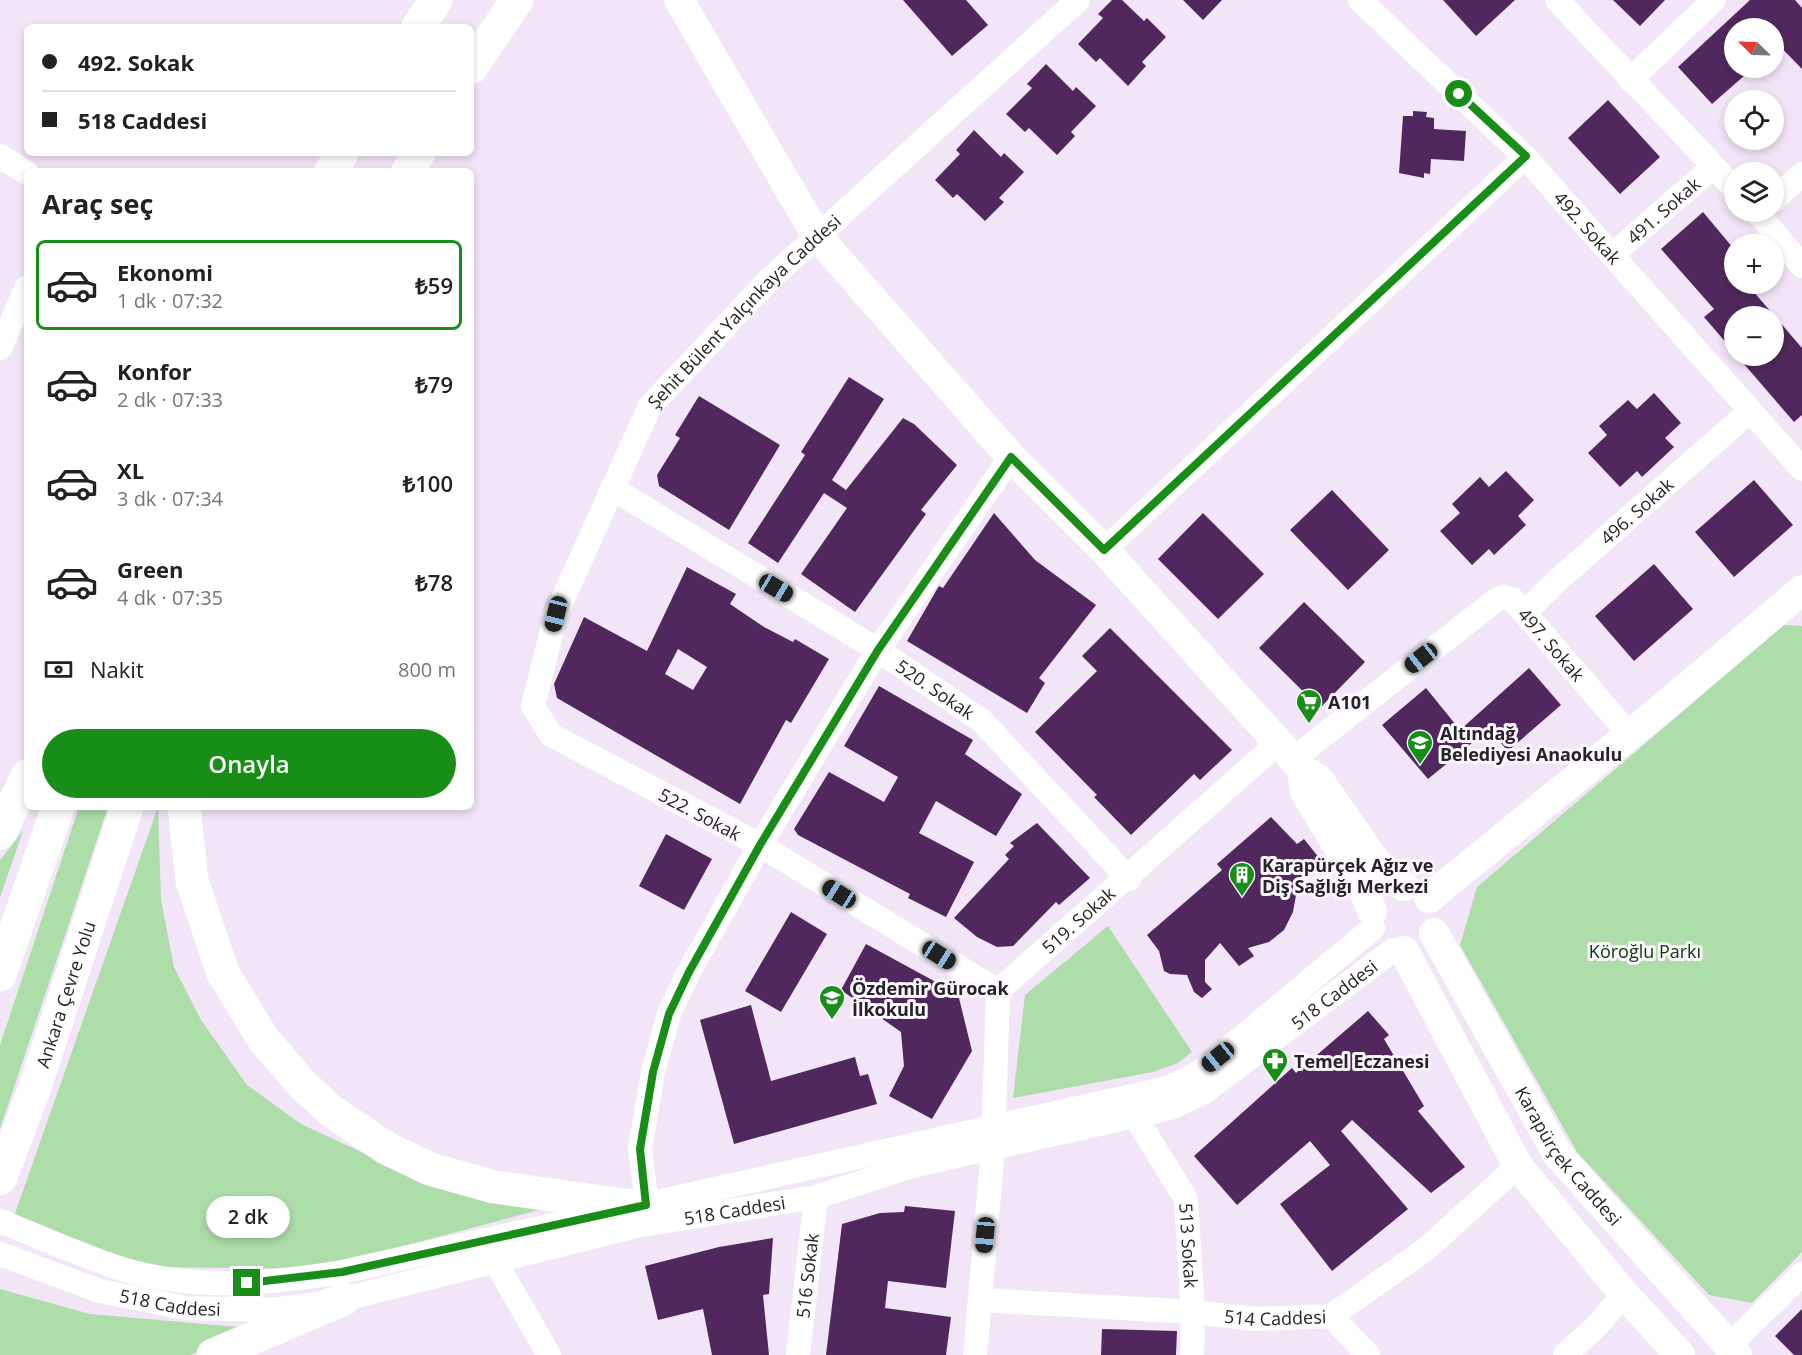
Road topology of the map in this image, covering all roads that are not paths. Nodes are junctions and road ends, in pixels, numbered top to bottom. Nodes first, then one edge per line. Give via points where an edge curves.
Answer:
1 (436, 0) edge
2 (517, 0) edge
3 (679, 0) edge
4 (1078, 0) edge
5 (1360, 0) edge
6 (1557, 0) edge
7 (1714, 0) edge
8 (420, 24) edge
9 (474, 64) edge
10 (1630, 80) junction
11 (0, 156) edge
12 (1526, 156) junction
13 (1713, 167) junction
14 (24, 171) edge
15 (1802, 174) edge
16 (1724, 178) edge
17 (1784, 190) edge
18 (1771, 222) edge
19 (817, 236) junction
20 (1612, 255) junction
21 (1802, 266) edge
22 (24, 294) edge
23 (0, 348) edge
24 (1750, 411) junction
25 (1011, 457) junction
26 (1802, 469) edge
27 (612, 488) junction
28 (1104, 550) junction
29 (1802, 590) edge
30 (1524, 613) junction
31 (878, 650) junction
32 (533, 706) joint
33 (1630, 735) junction
34 (1290, 758) junction
35 (24, 782) edge
36 (57, 810) edge
37 (126, 810) edge
38 (184, 810) edge
39 (0, 833) edge
40 (760, 845) junction
41 (1129, 879) junction
42 (1417, 892) junction
43 (1434, 933) junction
44 (1385, 935) junction
45 (0, 975) edge
46 (998, 991) junction
47 (1134, 1116) junction
48 (993, 1138) junction
49 (1518, 1166) junction
50 (0, 1179) edge
51 (816, 1197) junction
52 (643, 1206) junction
53 (0, 1221) edge
54 (0, 1254) edge
55 (495, 1261) junction
56 (1802, 1274) edge
57 (1624, 1294) junction
58 (344, 1299) junction
59 (980, 1300) junction
60 (1193, 1312) junction
61 (1331, 1316) junction
62 (1733, 1351) edge
63 (213, 1355) edge
64 (549, 1355) edge
65 (798, 1355) edge
66 (975, 1355) edge
67 (1192, 1355) edge
68 (1368, 1355) edge
69 (1564, 1355) edge
70 (1680, 1355) edge

1 - 8 highway
2 - 9 highway
3 - 19 main road
4 - 19 street, Şehit Bülent Yalçınkaya Caddesi
5 - 12 street, 492. Sokak
6 - 10 street
7 - 10 street
10 - 13 street
11 - 14 street
12 - 20 street, 492. Sokak
12 - 28 street
13 - 16 street
13 - 20 street, 491. Sokak
15 - 17 street
18 - 21 street
19 - 25 main road
19 - 27 street, Şehit Bülent Yalçınkaya Caddesi via 769,280 650,406
20 - 24 street, 492. Sokak
22 - 23 street
24 - 26 street, 492. Sokak
24 - 30 street, 496. Sokak
25 - 28 main road
25 - 31 street
27 - 31 street, 520. Sokak
27 - 32 street, Şehit Bülent Yalçınkaya Caddesi via 556,614
28 - 34 main road
29 - 33 main road
30 - 33 street, 497. Sokak
30 - 34 street, 497. Sokak via 1513,600 1496,600
31 - 40 street
31 - 41 street, 520. Sokak via 982,721
32 - 40 street, 522. Sokak via 551,735
33 - 42 main road
34 - 41 street, 519. Sokak
34 - 42 main road via 1319,780 1378,865
34 - 44 main road
35 - 39 highway
36 - 45 highway
37 - 50 highway, Ankara Çevre Yolu via 34,1090
38 - 52 highway via 192,881 223,973 264,1040 330,1110 386,1148 430,1169 494,1187
40 - 46 street, 522. Sokak
40 - 52 street via 689,972 661,1040 640,1149
41 - 46 street, 519. Sokak
42 - 43 main road via 1436,911
42 - 44 main road via 1384,893
43 - 44 main road via 1420,948
43 - 62 main road, Karapürçek Caddesi via 1558,1155
44 - 47 street, 518 Caddesi via 1203,1094 1170,1108
44 - 48 street, 518 Caddesi via 1184,1082
44 - 49 main road
46 - 48 street
47 - 48 street, 518 Caddesi
47 - 60 street, 513 Sokak via 1186,1199
48 - 51 street, 518 Caddesi
48 - 52 street, 518 Caddesi
48 - 59 street
49 - 57 main road
49 - 61 street, 514 Caddesi via 1425,1250
51 - 55 street, 518 Caddesi via 636,1226
51 - 65 street, 516 Sokak
52 - 53 street, 518 Caddesi via 342,1272 229,1284 152,1275 114,1266
54 - 58 street, 518 Caddesi via 100,1291 186,1308 271,1310
55 - 58 street, 518 Caddesi
55 - 64 street
56 - 62 street
57 - 69 street via 1598,1325
57 - 70 main road
58 - 63 highway
59 - 60 street, 514 Caddesi
59 - 66 street
60 - 61 street, 514 Caddesi via 1254,1319
60 - 67 street, 513 Sokak
61 - 68 street

